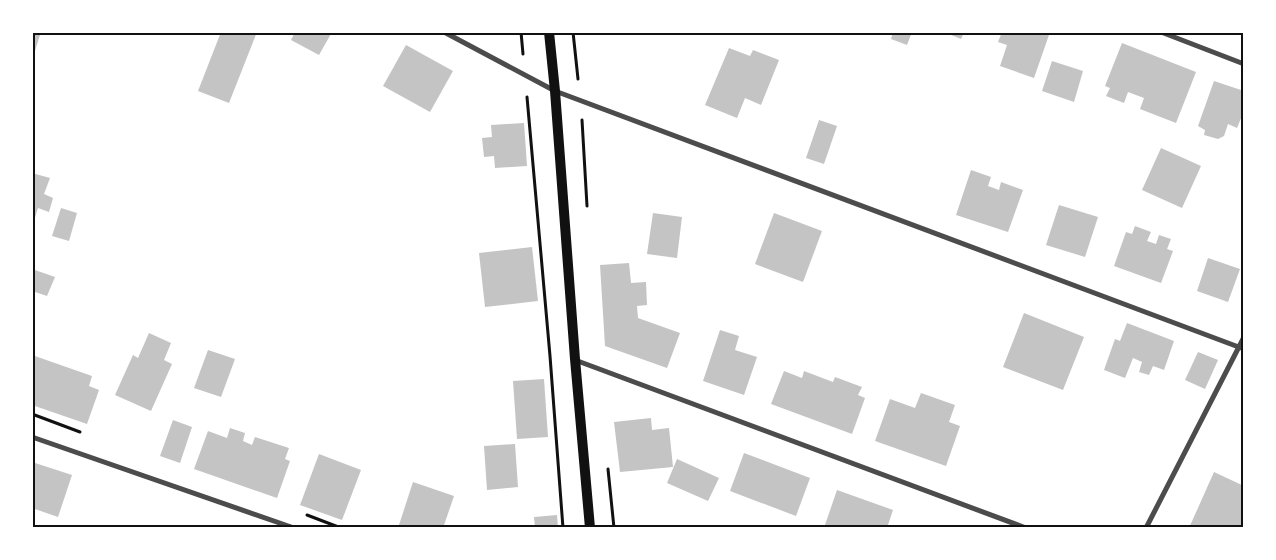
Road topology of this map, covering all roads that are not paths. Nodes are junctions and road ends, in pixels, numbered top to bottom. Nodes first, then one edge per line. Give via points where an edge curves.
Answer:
1 (444, 32) edge
2 (549, 32) edge
3 (1161, 32) edge
4 (1244, 64) edge
5 (555, 91) junction
6 (1244, 337) edge
7 (1241, 348) edge
8 (575, 360) junction
9 (32, 437) edge
10 (294, 528) edge
11 (590, 528) edge
12 (1026, 528) edge
13 (1146, 528) edge

1 - 5 street
2 - 5 main road
3 - 4 street
5 - 7 street
5 - 8 main road
6 - 7 street
7 - 13 street
8 - 11 main road
8 - 12 street
9 - 10 street

